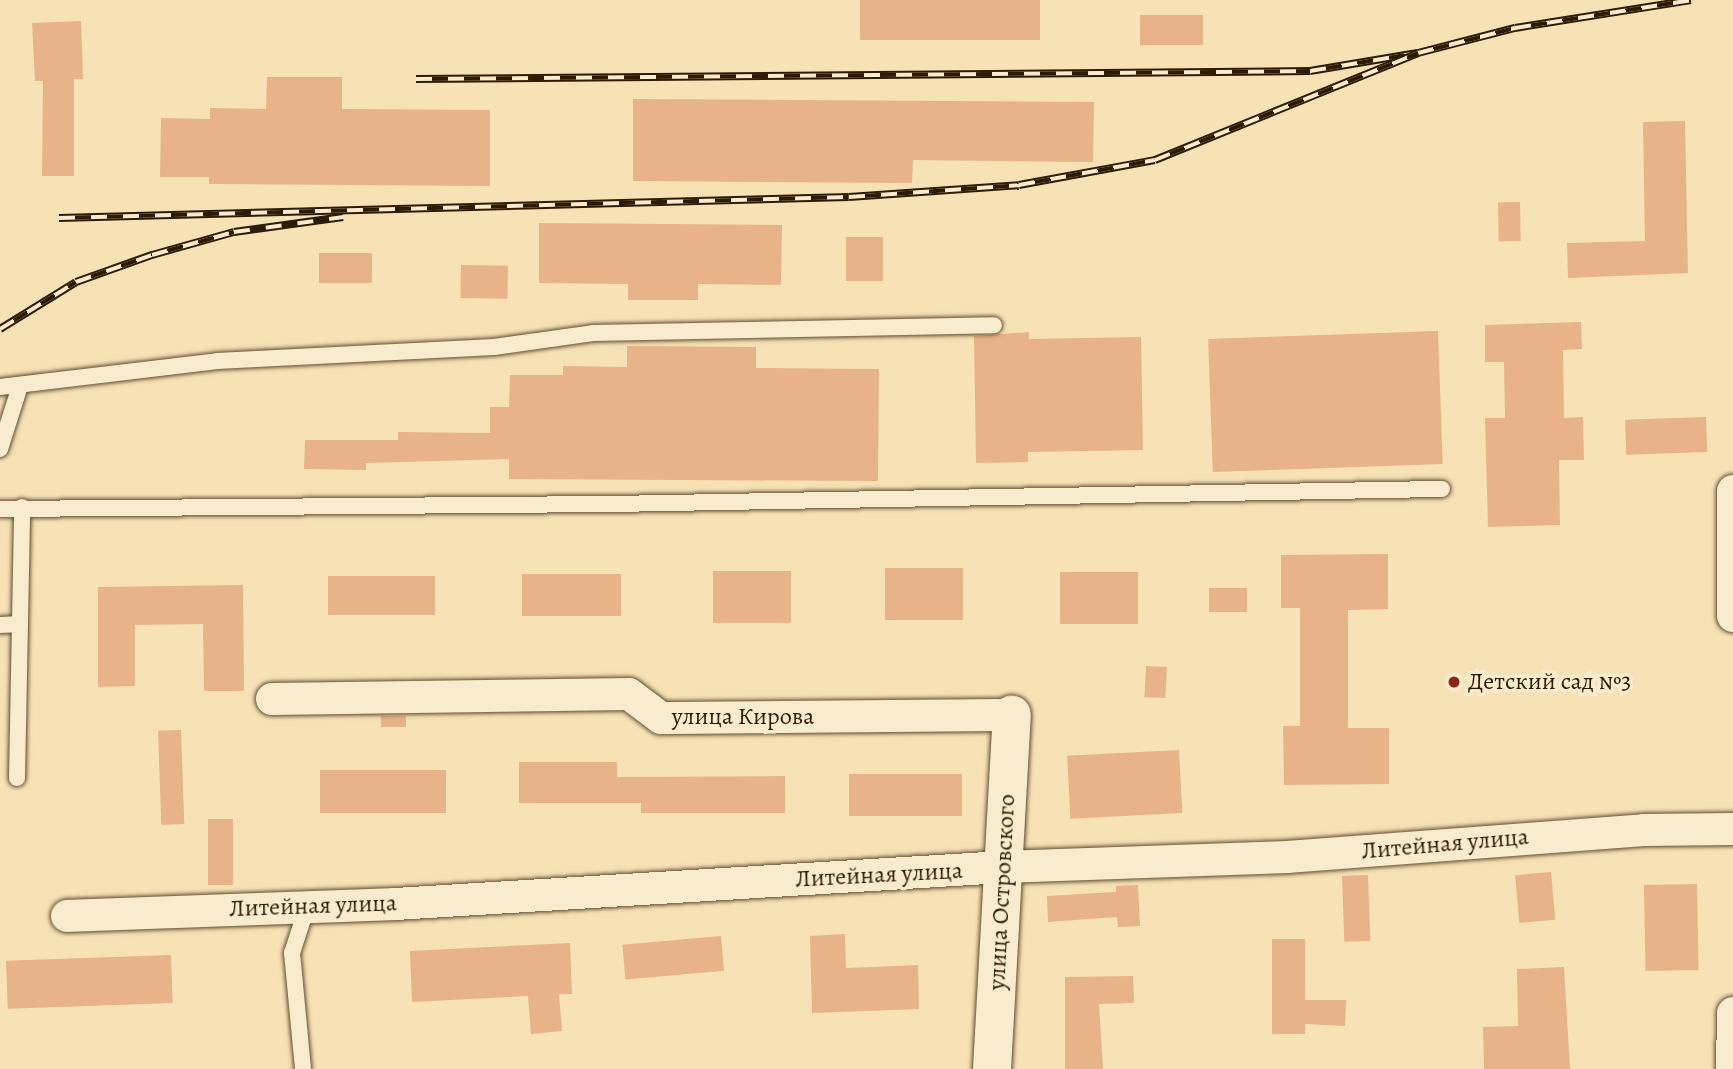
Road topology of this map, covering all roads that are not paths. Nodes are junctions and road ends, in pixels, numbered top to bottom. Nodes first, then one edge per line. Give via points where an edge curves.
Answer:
1 (994, 325) dead end
2 (0, 387) edge
3 (20, 387) junction
4 (0, 449) edge
5 (1442, 489) dead end
6 (1732, 491) edge
7 (22, 507) junction
8 (0, 509) edge
9 (1733, 616) edge
10 (20, 624) junction
11 (0, 625) edge
12 (272, 699) dead end
13 (1012, 715) joint
14 (17, 778) dead end
15 (1733, 828) edge
16 (1004, 867) junction
17 (307, 907) junction
18 (67, 916) dead end
19 (1733, 1013) edge
20 (303, 1069) edge
21 (992, 1069) edge
22 (1732, 1069) edge

1 - 3 lane via 593,333 494,347 217,361
2 - 3 lane
3 - 4 lane
5 - 7 lane via 640,504
6 - 9 street
7 - 8 lane
7 - 10 lane
10 - 11 lane
10 - 14 lane
12 - 13 street, улица Кирова via 629,694 661,718
13 - 16 street, улица Островского
15 - 16 street, Литейная улица via 1533,836 1287,857
16 - 17 street, Литейная улица
16 - 21 street, улица Островского
17 - 18 street, Литейная улица
17 - 20 lane via 292,954
19 - 22 street

